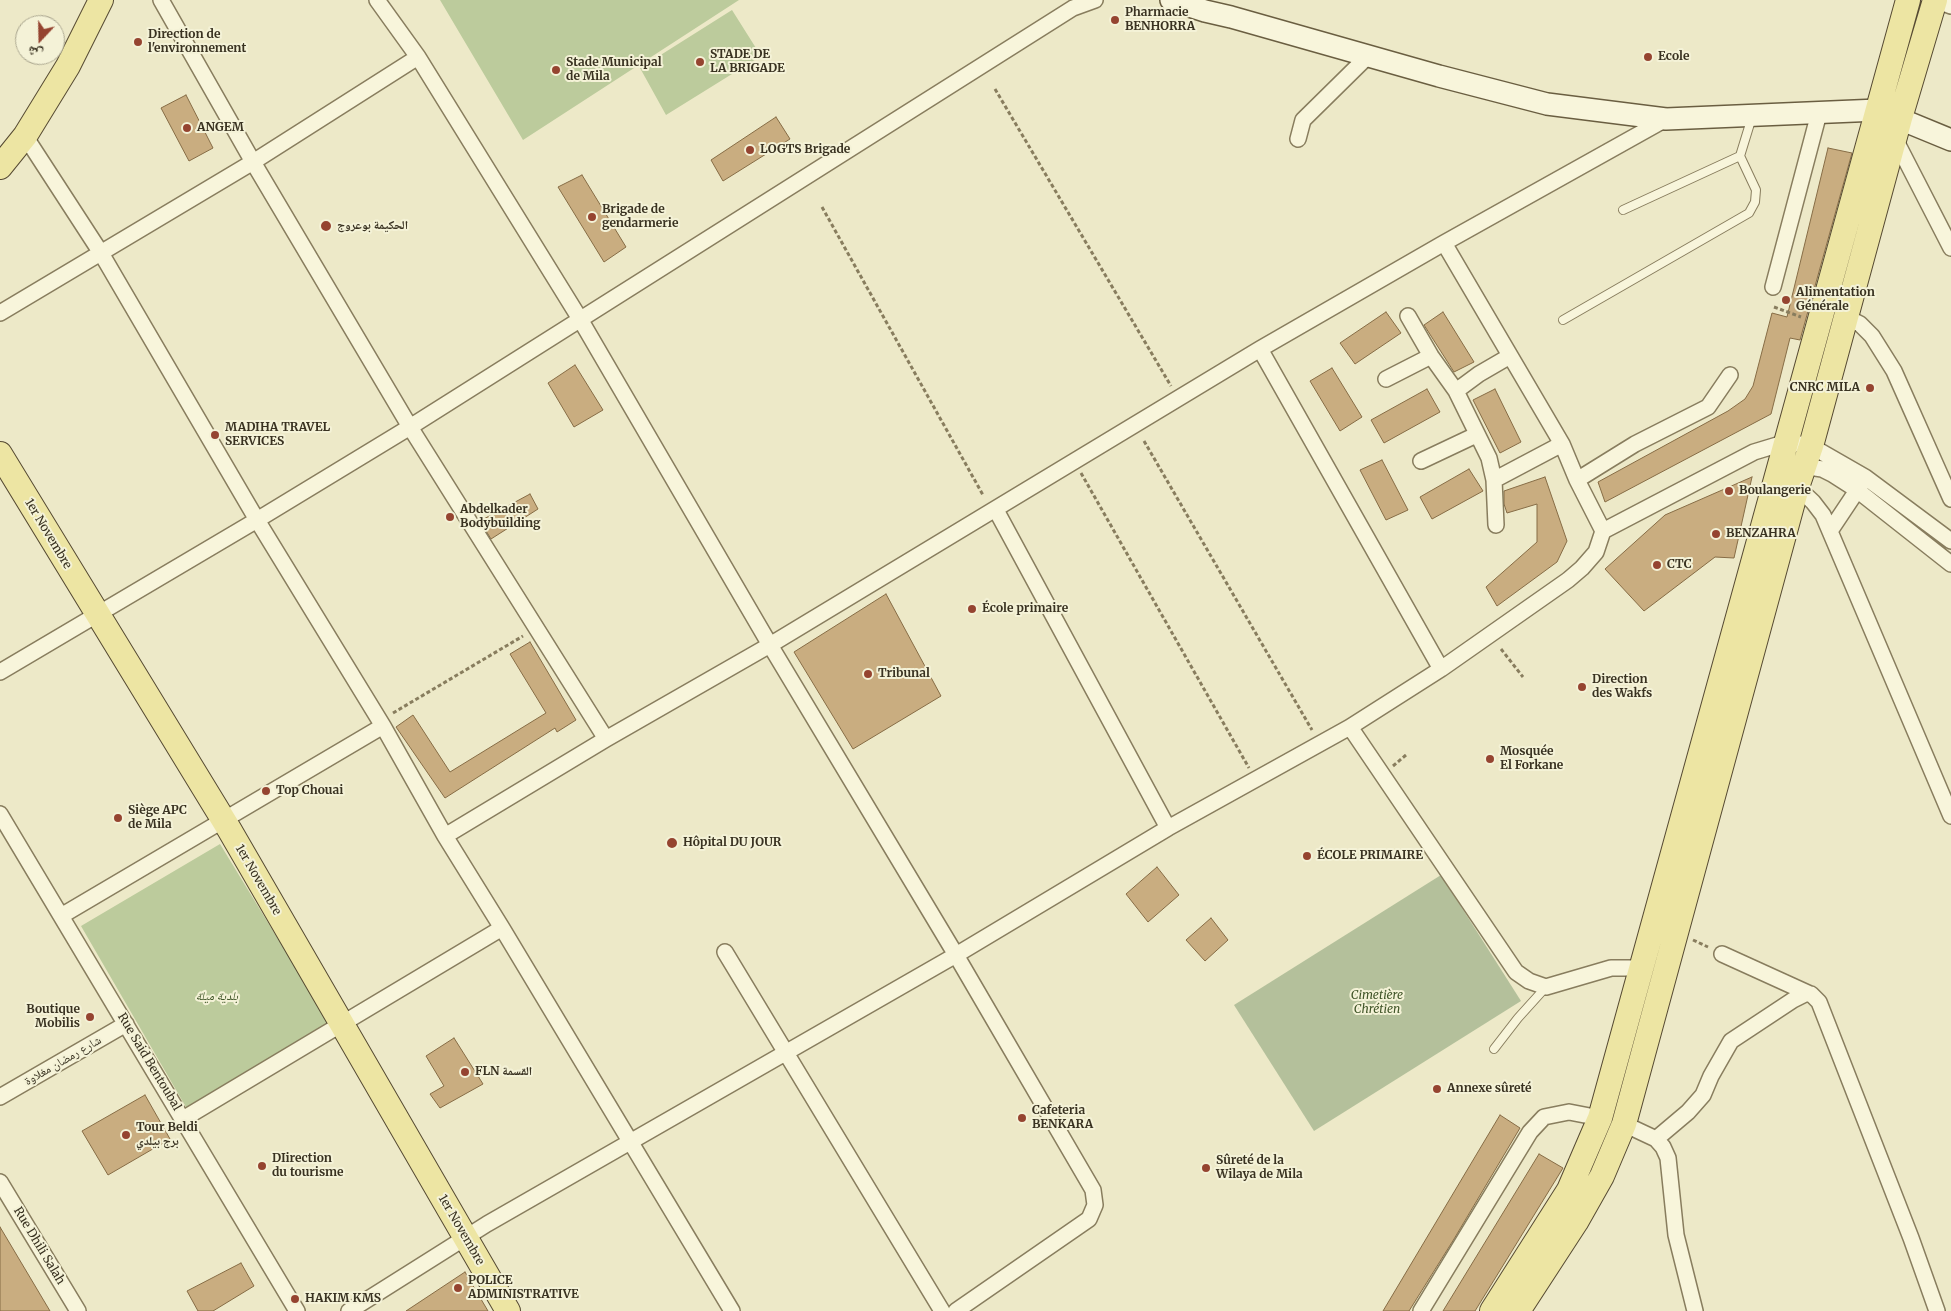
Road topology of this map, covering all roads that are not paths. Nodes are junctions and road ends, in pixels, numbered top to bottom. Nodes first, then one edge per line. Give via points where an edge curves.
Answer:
1 (101, 0) edge
2 (161, 0) edge
3 (377, 0) edge
4 (1095, 0) edge
5 (1171, 0) edge
6 (1204, 0) edge
7 (1908, 0) edge
8 (1935, 0) edge
9 (1073, 4) edge
10 (1951, 6) edge
11 (1231, 16) junction
12 (418, 56) junction
13 (1368, 56) junction
14 (1878, 110) junction
15 (1819, 113) junction
16 (1752, 115) junction
17 (1666, 119) junction
18 (1897, 128) junction
19 (25, 136) junction
20 (1298, 139) dead end
21 (1951, 140) edge
22 (1740, 156) junction
23 (254, 162) junction
24 (0, 167) edge
25 (1623, 210) dead end
26 (1444, 243) junction
27 (1951, 248) edge
28 (101, 253) junction
29 (1773, 287) dead end
30 (0, 313) edge
31 (1408, 316) dead end
32 (1846, 316) junction
33 (580, 319) junction
34 (1563, 320) dead end
35 (1260, 349) junction
36 (1432, 356) junction
37 (1510, 356) junction
38 (1730, 375) dead end
39 (1386, 379) dead end
40 (1456, 391) junction
41 (410, 427) junction
42 (1476, 435) junction
43 (1562, 444) junction
44 (1754, 452) junction
45 (1784, 452) junction
46 (0, 454) edge
47 (1421, 461) dead end
48 (1804, 467) junction
49 (1865, 477) junction
50 (1494, 480) junction
51 (1577, 480) junction
52 (1857, 490) junction
53 (1951, 499) edge
54 (996, 510) junction
55 (257, 520) junction
56 (1496, 525) dead end
57 (1603, 531) junction
58 (1830, 531) junction
59 (1951, 541) edge
60 (1951, 564) edge
61 (97, 614) junction
62 (770, 645) junction
63 (1441, 669) junction
64 (0, 672) edge
65 (381, 723) junction
66 (1350, 727) junction
67 (606, 739) junction
68 (0, 814) edge
69 (1951, 816) edge
70 (223, 820) junction
71 (1168, 828) junction
72 (445, 836) junction
73 (61, 916) junction
74 (502, 928) junction
75 (725, 952) dead end
76 (1722, 954) dead end
77 (956, 955) junction
78 (1642, 968) junction
79 (1546, 987) junction
80 (1810, 994) junction
81 (126, 1024) junction
82 (342, 1024) junction
83 (1494, 1049) dead end
84 (786, 1052) junction
85 (0, 1097) edge
86 (1600, 1118) junction
87 (183, 1119) junction
88 (1624, 1124) junction
89 (1656, 1139) junction
90 (631, 1142) junction
91 (0, 1182) edge
92 (466, 1237) junction
93 (78, 1311) edge
94 (297, 1311) edge
95 (349, 1311) edge
96 (508, 1311) edge
97 (732, 1311) edge
98 (942, 1311) edge
99 (956, 1311) edge
100 (1421, 1311) edge
101 (1492, 1311) edge
102 (1518, 1311) edge
103 (1695, 1311) edge
104 (1937, 1311) edge

1 - 19 main road via 68,66
2 - 23 street
3 - 12 street
4 - 9 street
5 - 11 main road via 1205,12
6 - 11 main road
7 - 14 main road
8 - 10 street
8 - 18 main road
9 - 33 street
11 - 13 main road
12 - 23 street
12 - 33 street
13 - 17 main road via 1547,104
13 - 20 street via 1303,120
14 - 15 main road
14 - 18 main road
14 - 45 main road
15 - 16 main road
15 - 29 street
16 - 17 main road
16 - 22 lane
17 - 26 street
18 - 21 main road
18 - 27 street
18 - 32 main road
19 - 24 main road
19 - 28 street
22 - 25 lane
22 - 34 lane via 1756,190 1755,202 1749,213
23 - 28 street
23 - 41 street
26 - 35 street
26 - 37 street
28 - 30 street
28 - 55 street
31 - 36 street
32 - 48 main road
32 - 53 street via 1872,336 1894,371
33 - 41 street
33 - 62 street
35 - 54 street
35 - 63 street
36 - 39 street
36 - 40 street
37 - 40 street
37 - 43 street
38 - 51 street via 1708,407 1635,444
40 - 42 street
41 - 55 street
41 - 67 street
42 - 47 street
42 - 50 street via 1489,458
43 - 50 street
43 - 51 street
44 - 45 street
44 - 45 street
44 - 57 street
45 - 48 street
45 - 48 street
45 - 78 main road
46 - 61 main road, 1er Novembre
48 - 49 street
48 - 52 street via 1822,469
48 - 58 street via 1813,502
48 - 88 main road
49 - 52 street
49 - 59 street
50 - 56 street
51 - 57 street
52 - 58 street
52 - 60 street
54 - 62 street
54 - 71 street
55 - 61 street
55 - 65 street
57 - 63 street via 1596,552 1568,580
58 - 69 street
61 - 64 street
61 - 70 main road, 1er Novembre
62 - 67 street
62 - 77 street
63 - 66 street
65 - 70 street
65 - 72 street
66 - 71 street
66 - 79 street via 1516,972
67 - 72 street
68 - 73 street, Rue Said Bentoubal
70 - 73 street
70 - 82 main road, 1er Novembre
71 - 77 street
72 - 74 street
73 - 81 street, Rue Said Bentoubal
74 - 82 street
74 - 90 street
75 - 84 street
76 - 80 street
77 - 84 street
77 - 99 street via 1093,1190 1095,1200 1089,1219 1082,1225
78 - 79 street via 1611,968
78 - 86 main road
79 - 83 lane
80 - 89 street via 1772,1012 1731,1041 1703,1095
80 - 104 street via 1819,1002
81 - 85 street, شارع رمضان مغلاوة
81 - 87 street, Rue Said Bentoubal
82 - 87 street
82 - 92 main road, 1er Novembre
84 - 90 street
84 - 98 street
86 - 100 street via 1569,1112 1544,1118 1530,1132
86 - 101 main road via 1569,1190
87 - 94 street, Rue Said Bentoubal
88 - 89 street
88 - 102 main road via 1602,1176 1576,1222
89 - 103 street via 1668,1158 1676,1235
90 - 92 street
90 - 97 street
91 - 93 street, Rue Dhili Salah
92 - 95 street
92 - 96 main road, 1er Novembre

